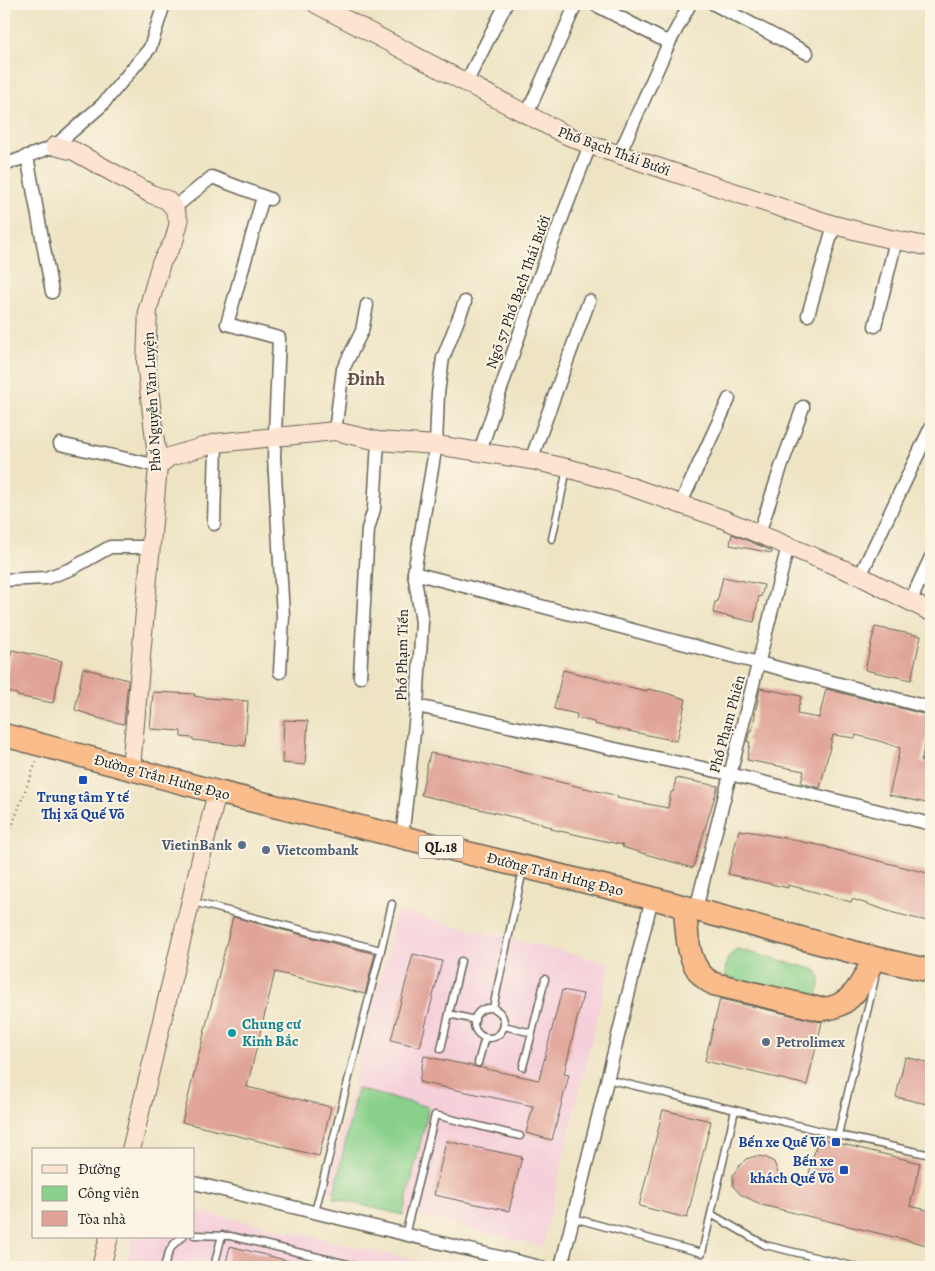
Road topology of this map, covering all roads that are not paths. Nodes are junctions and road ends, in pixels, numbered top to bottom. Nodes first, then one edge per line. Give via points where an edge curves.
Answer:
1 (164, 4) edge
2 (316, 4) edge
3 (506, 4) edge
4 (576, 4) edge
5 (594, 4) edge
6 (690, 4) edge
7 (714, 4) edge
8 (669, 43) junction
9 (807, 53) dead end
10 (466, 83) junction
11 (527, 114) junction
12 (590, 145) junction
13 (54, 146) junction
14 (619, 155) junction
15 (27, 156) junction
16 (4, 164) edge
17 (174, 208) junction
18 (834, 225) junction
19 (896, 240) junction
20 (931, 247) edge
21 (52, 292) dead end
22 (589, 301) dead end
23 (465, 302) dead end
24 (367, 305) dead end
25 (808, 315) dead end
26 (875, 326) dead end
27 (729, 399) dead end
28 (803, 407) dead end
29 (931, 427) edge
30 (335, 431) junction
31 (274, 438) junction
32 (378, 441) junction
33 (60, 444) dead end
34 (216, 444) junction
35 (436, 445) junction
36 (480, 451) junction
37 (531, 460) junction
38 (158, 466) junction
39 (567, 468) junction
40 (680, 505) junction
41 (214, 524) dead end
42 (759, 534) junction
43 (552, 539) dead end
44 (788, 546) junction
45 (150, 547) junction
46 (931, 557) edge
47 (414, 573) junction
48 (860, 576) junction
49 (4, 580) edge
50 (910, 602) junction
51 (931, 612) edge
52 (759, 664) junction
53 (280, 672) dead end
54 (360, 677) dead end
55 (417, 706) junction
56 (931, 708) edge
57 (4, 735) edge
58 (131, 768) junction
59 (730, 774) junction
60 (217, 792) junction
61 (931, 824) edge
62 (402, 838) junction
63 (524, 866) junction
64 (652, 898) junction
65 (191, 902) junction
66 (392, 904) dead end
67 (690, 908) junction
68 (381, 950) junction
69 (877, 959) junction
70 (461, 961) dead end
71 (931, 971) edge
72 (545, 979) dead end
73 (493, 1008) junction
74 (449, 1014) junction
75 (474, 1020) junction
76 (504, 1026) junction
77 (532, 1033) junction
78 (485, 1037) junction
79 (441, 1049) dead end
80 (478, 1064) dead end
81 (523, 1067) dead end
82 (607, 1079) junction
83 (735, 1110) junction
84 (838, 1135) junction
85 (520, 1136) dead end
86 (131, 1148) edge
87 (931, 1155) edge
88 (195, 1183) edge
89 (315, 1212) junction
90 (711, 1214) junction
91 (573, 1218) junction
92 (195, 1234) edge
93 (405, 1234) junction
94 (222, 1235) junction
95 (109, 1238) edge
96 (181, 1238) edge
97 (101, 1267) edge
98 (164, 1267) edge
99 (214, 1267) edge
100 (360, 1267) edge
101 (540, 1267) edge
102 (561, 1267) edge
103 (856, 1267) edge

1 - 13 street via 150,48 102,104
2 - 10 street, Phố Bạch Thái Bưởi
3 - 10 street
4 - 11 street
5 - 8 street
6 - 8 street
7 - 9 street
8 - 14 street
10 - 11 street, Phố Bạch Thái Bưởi
11 - 12 street, Phố Bạch Thái Bưởi
12 - 14 street, Phố Bạch Thái Bưởi
12 - 36 street, Ngõ 57 Phố Bạch Thái Bưởi via 535,288
13 - 15 street
13 - 17 street via 74,151 166,200
14 - 18 street, Phố Bạch Thái Bưởi
15 - 16 street
15 - 21 street
17 - 31 street via 212,177 267,198 227,324 279,338
17 - 38 street, Phố Nguyễn Văn Luyện via 179,222 174,241 161,264 148,310 146,338
18 - 19 street, Phố Bạch Thái Bưởi
18 - 25 street
19 - 20 street, Phố Bạch Thái Bưởi
19 - 26 street
22 - 37 street
23 - 35 street, Phố Phạm Tiến via 443,358
24 - 30 street via 362,331 343,369
27 - 40 street
28 - 42 street
29 - 48 street
30 - 31 street
30 - 32 street
31 - 34 street
31 - 53 street via 283,616
32 - 35 street
32 - 54 street via 374,509 368,529
33 - 38 street
34 - 38 street via 169,457
34 - 41 street
35 - 36 street
35 - 47 street, Phố Phạm Tiến
36 - 37 street
37 - 39 street
38 - 45 street, Phố Nguyễn Văn Luyện
39 - 40 street
39 - 43 lane
40 - 42 street
42 - 44 street
44 - 48 street
44 - 52 street, Phố Phạm Phiên
45 - 49 street via 110,547 71,569 46,578
45 - 58 street, Phố Nguyễn Văn Luyện
46 - 50 street
47 - 52 street
47 - 55 street, Phố Phạm Tiến via 422,622
48 - 50 street
50 - 51 street
52 - 56 street
52 - 59 street, Phố Phạm Phiên
55 - 59 street
55 - 62 street, Phố Phạm Tiến
57 - 58 highway, Đường Trần Hưng Đạo / QL.18
58 - 60 highway, Đường Trần Hưng Đạo / QL.18
59 - 61 street
59 - 67 street, Phố Phạm Phiên
60 - 62 highway, Đường Trần Hưng Đạo / QL.18
60 - 65 street
62 - 63 highway, Đường Trần Hưng Đạo / QL.18
63 - 64 highway, Đường Trần Hưng Đạo / QL.18
63 - 73 lane
64 - 67 highway, Đường Trần Hưng Đạo / QL.18
64 - 82 street
65 - 68 lane
65 - 86 street
66 - 68 lane
67 - 69 highway, Đường Trần Hưng Đạo / QL.18
67 - 69 highway via 688,944 694,966 714,984 826,1009 847,1000 856,992
68 - 89 lane
69 - 71 highway, Đường Trần Hưng Đạo / QL.18
69 - 84 lane
70 - 74 lane
72 - 77 lane
73 - 75 lane via 481,1010
73 - 76 lane via 500,1012
74 - 75 lane
74 - 79 lane
75 - 78 lane via 477,1032
76 - 77 lane
76 - 78 lane via 494,1037
77 - 81 lane
78 - 80 lane
82 - 83 lane
82 - 91 street
83 - 84 lane
83 - 90 lane
84 - 87 lane
85 - 93 lane via 435,1115
88 - 89 street
89 - 93 street
90 - 91 lane via 702,1253
90 - 103 lane via 765,1246
91 - 102 street
92 - 94 lane
93 - 101 street
94 - 99 lane
94 - 100 lane
95 - 97 street
96 - 98 lane via 169,1251

